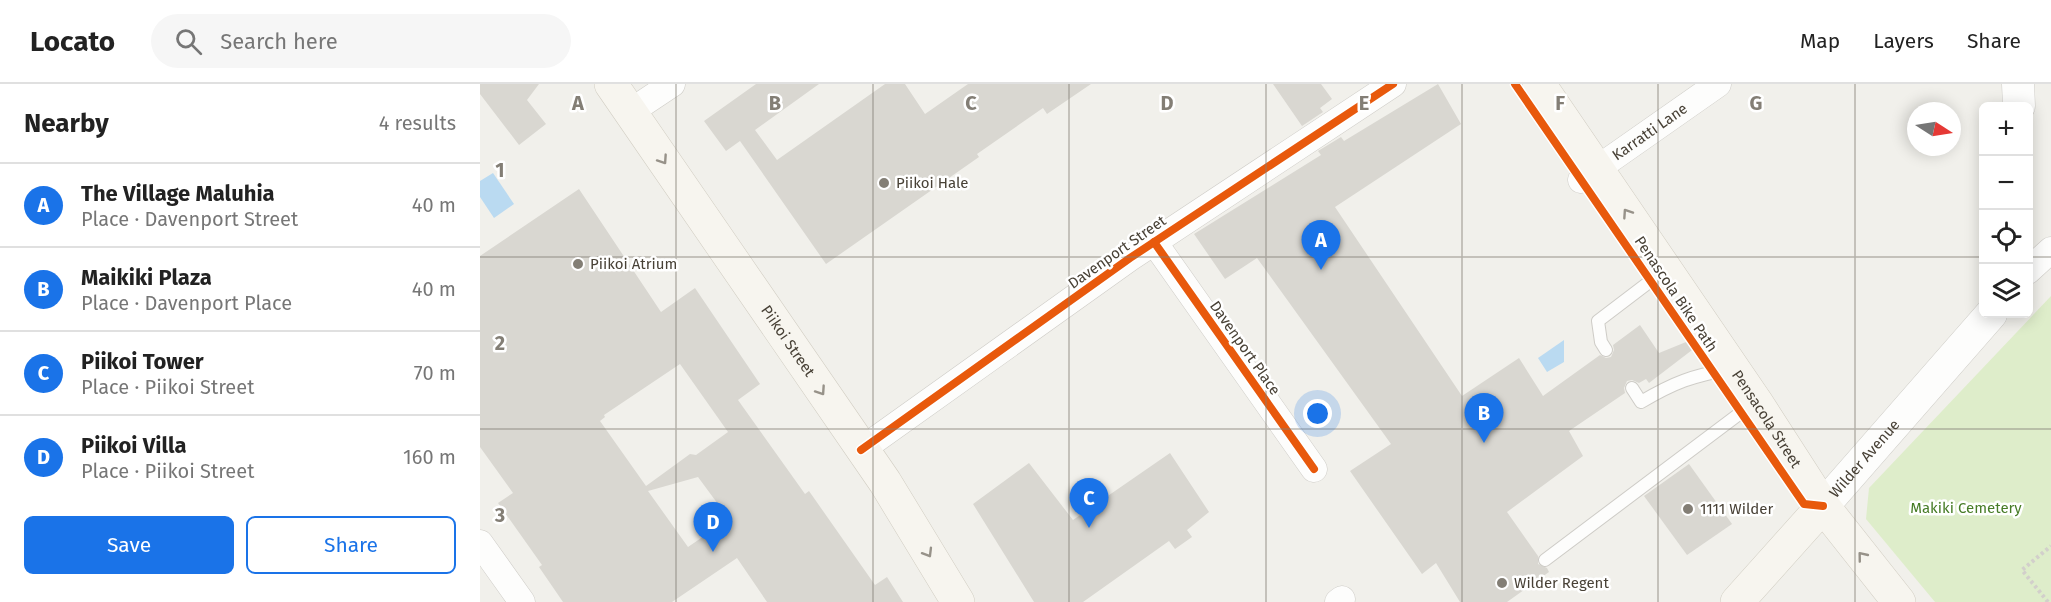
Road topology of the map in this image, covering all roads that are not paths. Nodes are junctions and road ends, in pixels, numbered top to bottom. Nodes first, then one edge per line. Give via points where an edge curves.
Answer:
1 (611, 84) edge
2 (672, 84) edge
3 (1394, 84) edge
4 (1539, 84) edge
5 (1718, 84) edge
6 (2018, 84) edge
7 (2019, 102) edge
8 (630, 112) junction
9 (1589, 174) junction
10 (1154, 242) junction
11 (2051, 250) edge
12 (2033, 266) edge
13 (1666, 269) junction
14 (1988, 318) edge
15 (1606, 350) dead end
16 (1734, 369) junction
17 (1632, 388) dead end
18 (1756, 402) junction
19 (861, 450) junction
20 (1314, 469) dead end
21 (1823, 507) junction
22 (480, 543) edge
23 (1545, 560) dead end
24 (522, 602) edge
25 (958, 602) edge
26 (1737, 602) edge
27 (1899, 602) edge

1 - 8 main road, Piikoi Street
2 - 8 street
3 - 10 street, Davenport Street
4 - 9 main road, Pensacola Street
5 - 9 street, Karratti Lane
6 - 7 street
8 -> 19 main road, Piikoi Street
13 -> 9 main road, Pensacola Street
10 - 19 street, Davenport Street
10 - 20 street, Davenport Place
11 - 12 street
13 - 15 lane via 1598,321
13 - 16 main road, Pensacola Street
14 - 21 street, Wilder Avenue
16 - 17 lane via 1694,376 1641,402
16 - 18 main road, Pensacola Street
18 - 21 main road, Pensacola Street
18 - 23 lane
19 -> 25 main road, Piikoi Street via 885,482
21 - 26 main road, Wilder Avenue
27 -> 21 main road, Pensacola Street
22 - 24 street

